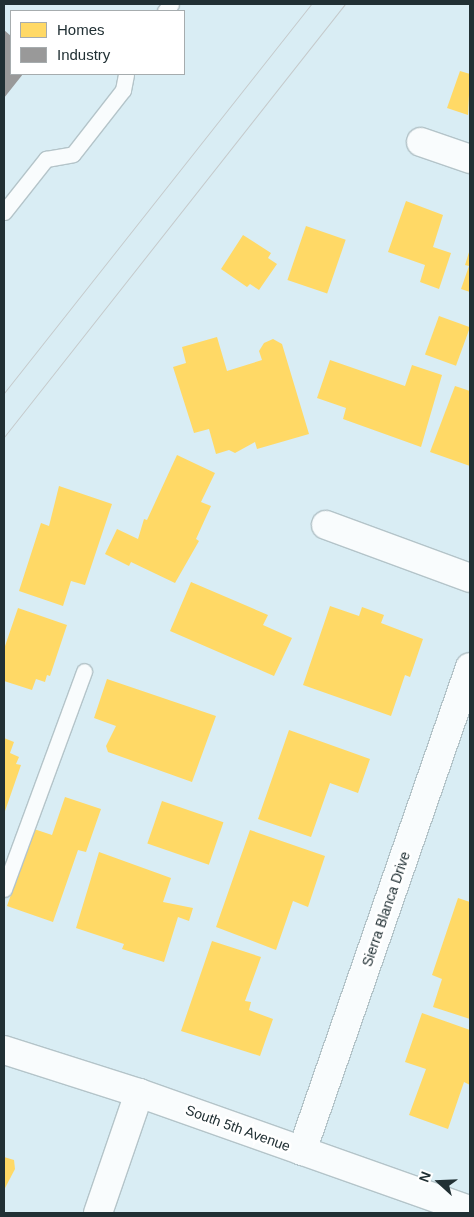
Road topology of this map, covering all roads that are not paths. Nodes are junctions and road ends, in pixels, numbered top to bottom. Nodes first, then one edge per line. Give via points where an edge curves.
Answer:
1 (126, 75) edge
2 (421, 142) dead end
3 (470, 159) edge
4 (4, 212) edge
5 (326, 525) dead end
6 (470, 578) edge
7 (470, 667) edge
8 (84, 671) dead end
9 (4, 889) edge
10 (4, 1050) edge
11 (139, 1093) junction
12 (302, 1151) junction
13 (470, 1210) edge
14 (98, 1213) edge

1 - 4 lane via 123,90 73,154 46,159
2 - 3 street
5 - 6 street
7 - 12 street, Sierra Blanca Drive
8 - 9 lane
10 - 11 street, South 5th Avenue
11 - 12 street, South 5th Avenue
11 - 14 street
12 - 13 street, South 5th Avenue

